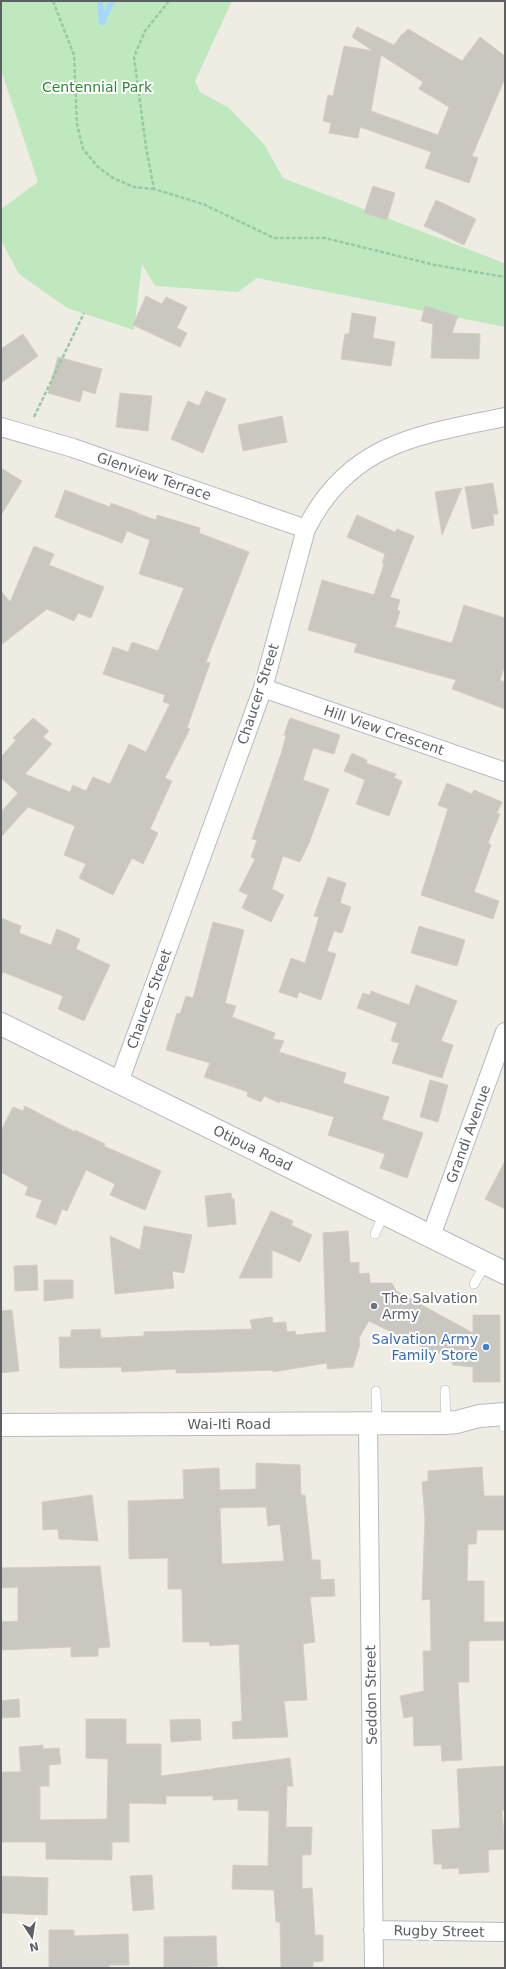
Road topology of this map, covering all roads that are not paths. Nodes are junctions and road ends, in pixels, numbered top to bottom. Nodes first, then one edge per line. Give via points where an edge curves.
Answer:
1 (505, 418) edge
2 (1, 427) edge
3 (306, 529) junction
4 (263, 688) junction
5 (505, 772) edge
6 (1, 1024) edge
7 (505, 1032) edge
8 (119, 1082) junction
9 (384, 1213) junction
10 (375, 1234) dead end
11 (431, 1236) junction
12 (496, 1268) edge
13 (474, 1284) dead end
14 (446, 1390) dead end
15 (376, 1391) dead end
16 (505, 1414) edge
17 (451, 1422) junction
18 (372, 1423) junction
19 (1, 1425) edge
20 (505, 1427) edge
21 (373, 1930) junction
22 (505, 1932) edge
23 (374, 1968) edge

1 - 3 street, Chaucer Street via 435,432 394,444 374,454 344,477 315,511
2 - 3 street, Glenview Terrace via 73,448
3 - 4 street, Chaucer Street
4 - 5 street, Hill View Crescent
4 - 8 street, Chaucer Street
6 - 8 street, Otipua Road
7 - 11 street, Grandi Avenue
8 - 9 street, Otipua Road
9 - 10 lane
9 - 11 street, Otipua Road
11 - 12 street, Otipua Road
12 - 13 lane
14 - 17 lane
15 - 18 lane
16 - 17 street, Wai-Iti Road
17 - 18 street, Wai-Iti Road
17 - 20 street, Wai-Iti Road via 473,1429
18 - 19 street, Wai-Iti Road
18 - 21 street, Seddon Street
21 - 22 street, Rugby Street
21 - 23 street, Seddon Street

